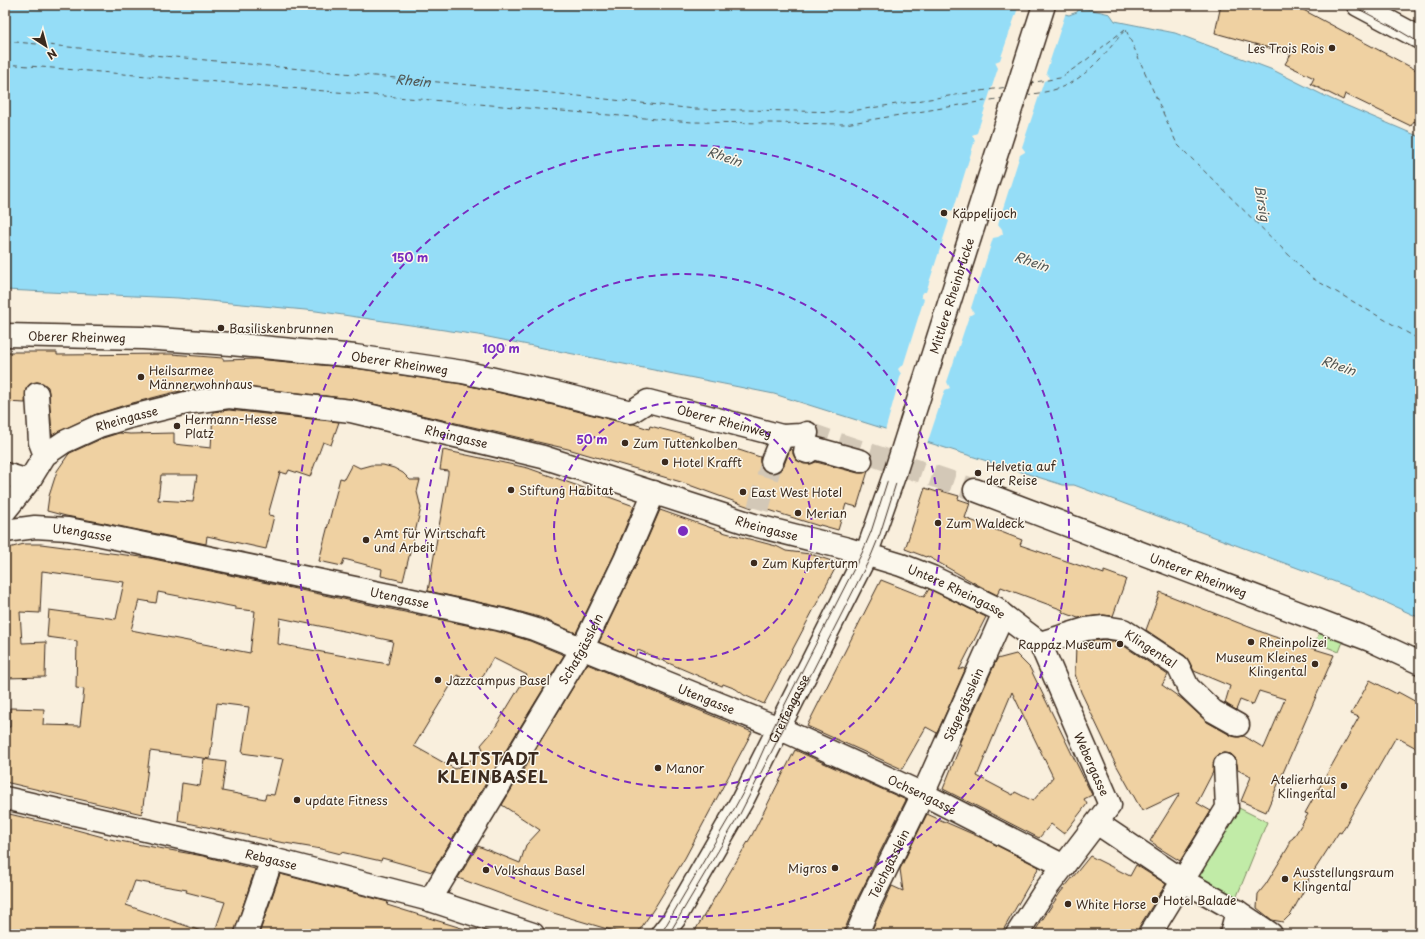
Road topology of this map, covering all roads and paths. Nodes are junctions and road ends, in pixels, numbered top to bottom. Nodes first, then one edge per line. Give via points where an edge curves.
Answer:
1 (1044, 5) edge
2 (1358, 5) edge
3 (1420, 38) edge
4 (5, 335) edge
5 (37, 394) dead end
6 (782, 436) junction
7 (45, 454) junction
8 (772, 461) tunnel mouth
9 (861, 461) dead end
10 (895, 473) joint
11 (5, 474) edge
12 (28, 481) junction
13 (974, 490) tunnel mouth
14 (654, 492) junction
15 (5, 511) edge
16 (5, 531) edge
17 (866, 554) junction
18 (1003, 616) junction
19 (1040, 643) junction
20 (582, 649) junction
21 (1420, 663) edge
22 (1238, 725) dead end
23 (778, 728) junction
24 (1225, 765) dead end
25 (923, 794) junction
26 (5, 798) edge
27 (1097, 823) junction
28 (272, 859) junction
29 (1064, 866) junction
30 (1182, 880) junction
31 (430, 900) junction
32 (1237, 911) junction
33 (246, 934) edge
34 (534, 934) edge
35 (662, 934) edge
36 (857, 934) edge
37 (1016, 934) edge
38 (1150, 934) edge
39 (1231, 934) edge
40 (1271, 934) edge

1 - 10 street, Mittlere Rheinbrücke, bridge
2 - 3 street
4 - 6 street, Oberer Rheinweg via 143,338 355,356 463,372 631,412 648,401
5 - 7 street via 40,442
6 - 8 street
6 - 9 street via 801,435 808,452 810,447
7 - 12 street
7 - 14 street, Rheingasse via 99,426 186,403 229,397 351,411 543,457
10 - 17 street, Greifengasse
11 - 12 street
12 - 15 street
13 - 21 street, Unterer Rheinweg via 1370,640
14 - 17 street, Rheingasse via 756,517
14 - 20 street, Schafgässlein
16 - 20 street, Utengasse via 34,527 68,529 116,538 507,621
17 - 18 street, Untere Rheingasse via 932,577 996,608
17 - 23 street, Greifengasse
18 - 19 street, Untere Rheingasse
18 - 25 street, Sägergässlein
19 - 22 street, Klingental via 1104,627 1123,630 1178,666 1188,687 1213,711
19 - 27 street, Webergasse via 1110,805
20 - 23 street, Utengasse
20 - 31 street, Schafgässlein
23 - 25 street, Ochsengasse
23 - 35 street, Greifengasse via 709,860 674,919
24 - 30 street via 1227,808
25 - 29 street, Ochsengasse
25 - 36 street, Teichgässlein
26 - 28 street, Rebgasse
27 - 29 street, Webergasse
27 - 30 street
28 - 31 street, Rebgasse
28 - 33 street
29 - 37 street, Webergasse
30 - 32 street
30 - 38 street
31 - 34 street, Rebgasse
32 - 39 street
32 - 40 street

